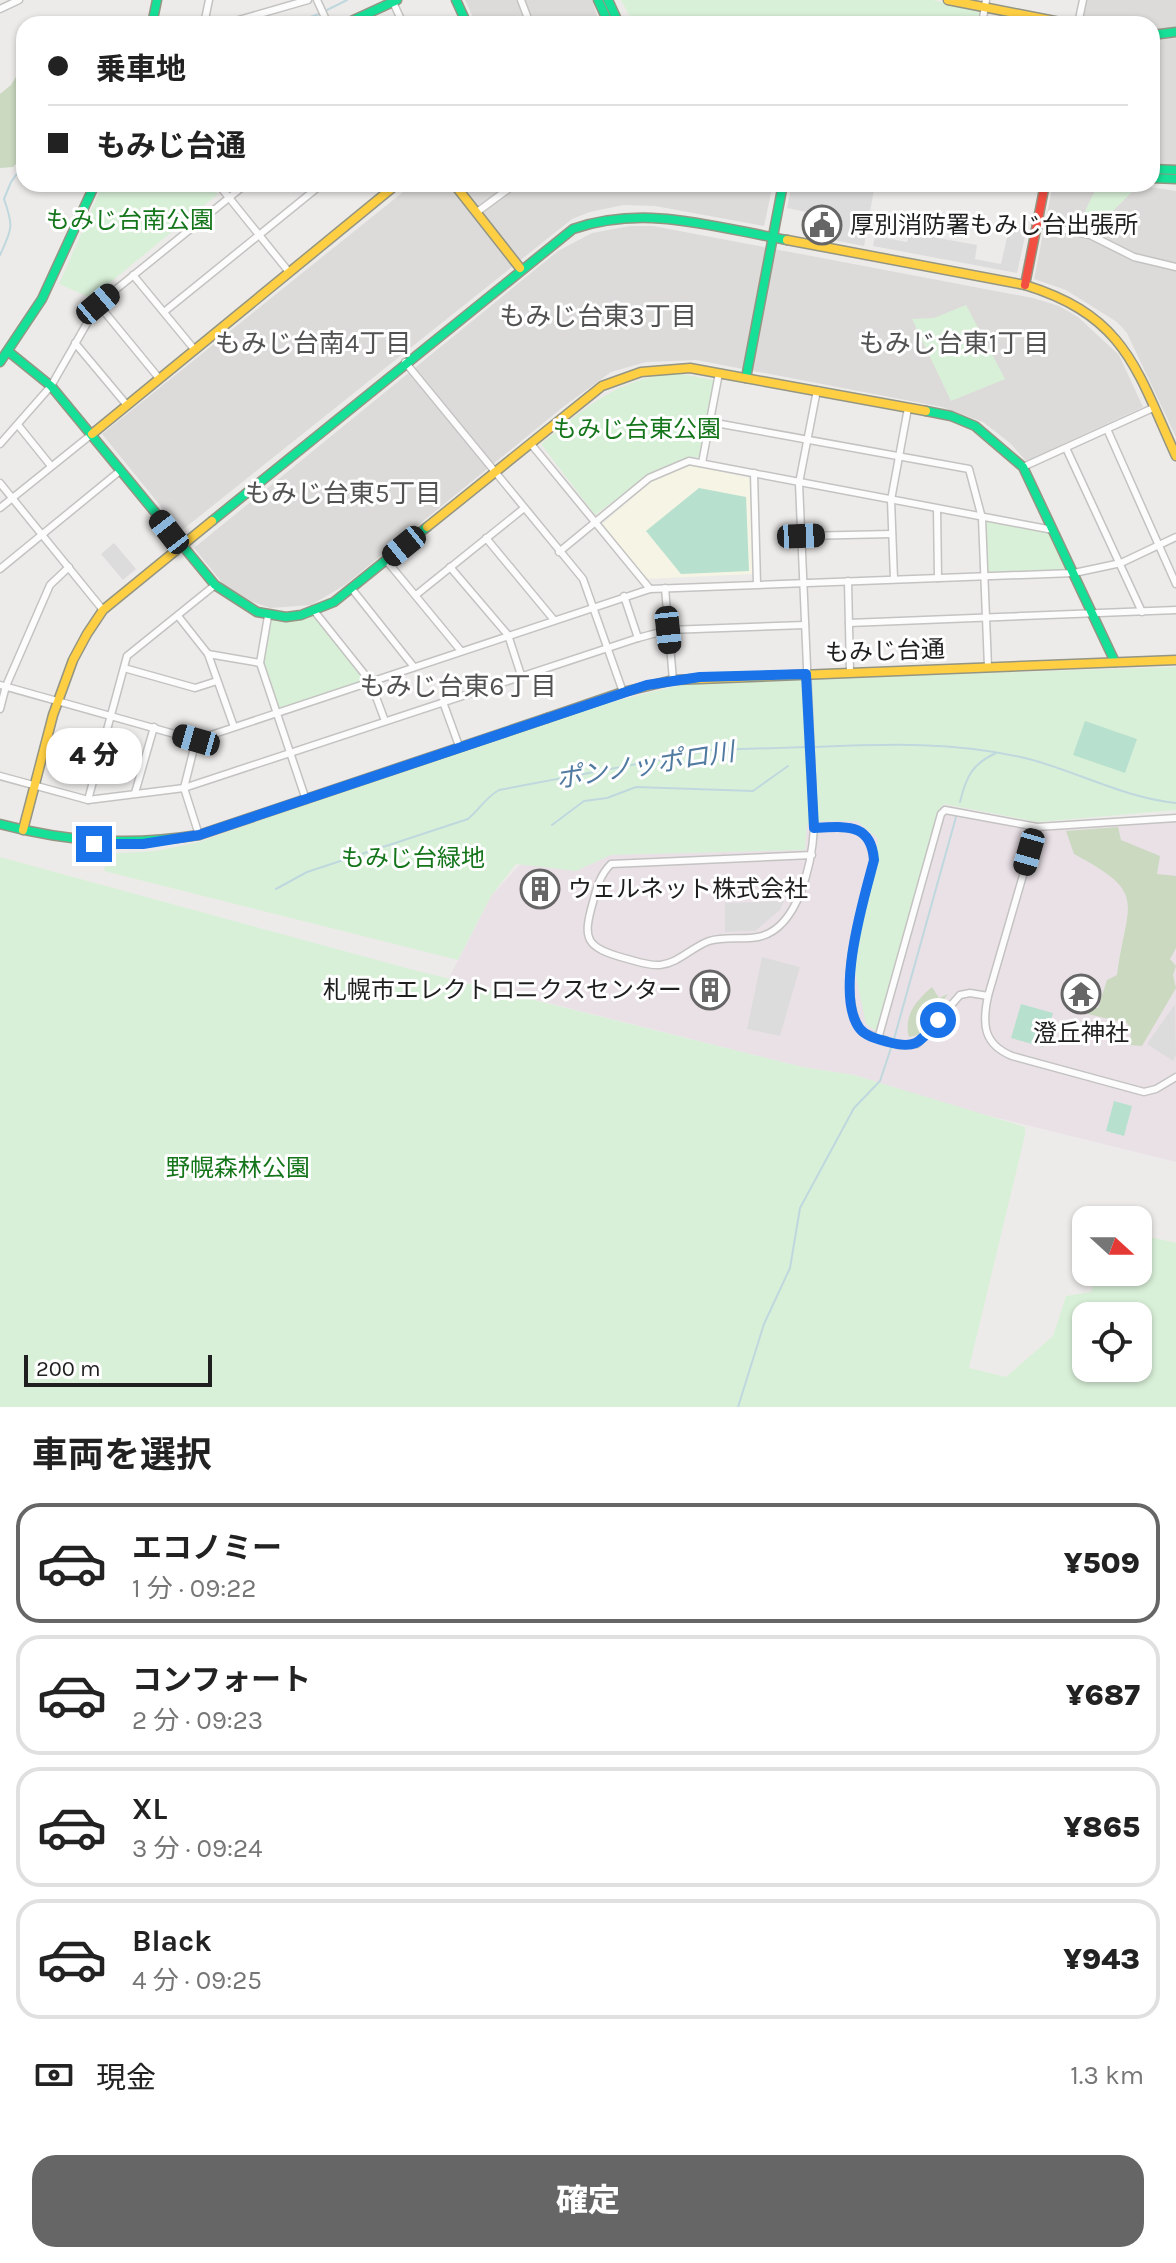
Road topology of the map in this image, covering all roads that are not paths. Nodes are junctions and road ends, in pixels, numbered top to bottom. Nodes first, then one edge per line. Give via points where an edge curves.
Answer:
1 (19, 0) edge
2 (308, 0) edge
3 (948, 0) edge
4 (395, 1) edge
5 (986, 4) edge
6 (0, 9) edge
7 (253, 16) edge
8 (362, 16) edge
9 (1036, 16) edge
10 (92, 192) edge
11 (224, 192) edge
12 (236, 192) edge
13 (312, 192) edge
14 (387, 192) edge
15 (461, 192) edge
16 (504, 192) edge
17 (781, 192) edge
18 (1043, 192) edge
19 (229, 198) junction
20 (477, 212) junction
21 (1037, 224) junction
22 (258, 236) junction
23 (772, 239) junction
24 (1176, 267) edge
25 (520, 268) junction
26 (289, 272) junction
27 (133, 275) junction
28 (1025, 285) junction
29 (98, 304) junction
30 (164, 312) junction
31 (75, 343) junction
32 (194, 349) junction
33 (9, 352) junction
34 (0, 362) edge
35 (404, 362) junction
36 (719, 373) junction
37 (158, 377) junction
38 (746, 378) junction
39 (51, 386) junction
40 (817, 390) junction
41 (126, 404) junction
42 (908, 408) junction
43 (1153, 408) junction
44 (710, 422) junction
45 (18, 425) junction
46 (1107, 429) junction
47 (92, 434) junction
48 (807, 438) junction
49 (0, 444) edge
50 (531, 444) junction
51 (1066, 448) junction
52 (899, 456) junction
53 (1176, 456) edge
54 (702, 463) junction
55 (51, 466) junction
56 (1023, 467) junction
57 (121, 470) junction
58 (754, 473) junction
59 (494, 474) junction
60 (0, 483) edge
61 (799, 483) junction
62 (12, 498) junction
63 (891, 500) junction
64 (0, 508) edge
65 (523, 509) junction
66 (937, 509) junction
67 (982, 518) junction
68 (595, 522) junction
69 (1053, 530) junction
70 (42, 534) junction
71 (892, 534) junction
72 (801, 536) junction
73 (1176, 537) edge
74 (486, 538) junction
75 (180, 545) junction
76 (1158, 546) junction
77 (559, 552) junction
78 (386, 560) junction
79 (1121, 563) junction
80 (69, 567) junction
81 (450, 567) junction
82 (0, 569) edge
83 (1074, 573) junction
84 (984, 576) junction
85 (938, 578) junction
86 (894, 579) junction
87 (848, 581) junction
88 (803, 582) junction
89 (757, 584) junction
90 (1176, 584) edge
91 (215, 585) junction
92 (665, 588) junction
93 (352, 589) junction
94 (650, 589) junction
95 (416, 595) junction
96 (624, 596) junction
97 (593, 607) junction
98 (103, 610) junction
99 (1176, 610) edge
100 (315, 612) junction
101 (1142, 612) junction
102 (1093, 615) junction
103 (178, 616) junction
104 (268, 616) junction
105 (986, 619) junction
106 (554, 620) junction
107 (849, 623) junction
108 (805, 625) junction
109 (668, 630) junction
110 (508, 635) junction
111 (638, 638) junction
112 (606, 647) junction
113 (461, 651) junction
114 (208, 654) junction
115 (1176, 660) edge
116 (1115, 662) junction
117 (260, 663) junction
118 (414, 667) junction
119 (988, 667) junction
120 (124, 668) junction
121 (850, 672) junction
122 (806, 674) junction
123 (521, 675) junction
124 (673, 680) junction
125 (217, 681) junction
126 (370, 681) junction
127 (3, 686) edge
128 (623, 692) junction
129 (59, 701) junction
130 (443, 702) junction
131 (0, 709) edge
132 (277, 713) junction
133 (110, 715) junction
134 (385, 721) junction
135 (154, 727) junction
136 (234, 727) junction
137 (196, 740) junction
138 (459, 746) junction
139 (291, 752) junction
140 (0, 776) edge
141 (35, 786) junction
142 (184, 788) junction
143 (135, 793) junction
144 (88, 800) junction
145 (306, 800) junction
146 (1176, 818) edge
147 (0, 824) edge
148 (1037, 827) junction
149 (814, 828) junction
150 (23, 830) junction
151 (199, 835) junction
152 (812, 855) junction
153 (988, 996) junction
154 (878, 1039) junction
155 (1176, 1077) edge

1 - 6 street
2 - 7 street
3 - 5 street
4 - 8 street
5 - 9 street
10 - 33 street via 58,271
11 - 19 street
12 - 19 street
13 - 22 street
14 - 26 street
15 - 20 street
16 - 20 street
17 - 23 street
18 - 21 street
19 - 22 street
19 - 27 street
20 - 25 street
21 - 24 street via 1090,235 1134,257
21 - 28 street
22 - 26 street
22 - 30 street
23 - 25 street via 656,216 623,215 573,229
23 - 28 street
23 - 38 street
25 - 35 street
26 - 32 street
27 - 29 street
27 - 30 street
28 - 43 street via 1068,298 1098,318 1126,351
29 - 31 street
29 - 37 street
30 - 32 street
31 - 39 street
31 - 41 street
32 - 37 street
33 - 34 street
33 - 39 street
35 - 59 street
35 - 75 street
36 - 38 street
36 - 44 street
36 - 50 street via 664,368 621,378 602,386
37 - 41 street
38 - 40 street
39 - 45 street
39 - 47 street
40 - 42 street
40 - 48 street
41 - 47 street
42 - 52 street
42 - 56 street via 975,426
43 - 46 street
43 - 53 street
44 - 48 street
44 - 54 street
45 - 49 street
45 - 55 street
46 - 51 street
46 - 76 street
47 - 55 street
47 - 57 street
48 - 52 street
48 - 61 street
50 - 59 street
50 - 68 street
51 - 56 street
51 - 79 street
52 - 63 street
52 - 67 street via 969,469
54 - 58 street
54 - 68 street via 689,461 649,478
55 - 62 street
56 - 69 street
57 - 70 street
57 - 75 street
58 - 61 street
58 - 89 street
59 - 65 street
59 - 78 street
60 - 62 street
61 - 63 street
61 - 72 street
62 - 64 street
62 - 70 street
63 - 66 street
63 - 71 street
65 - 74 street
65 - 77 street
66 - 67 street
66 - 85 street
67 - 69 street
67 - 84 street
68 - 77 street
68 - 94 street
69 - 83 street
70 - 80 street
70 - 82 street
71 - 72 street
71 - 86 street
72 - 88 street
73 - 76 street
74 - 81 street
74 - 106 street
75 - 91 street
75 - 98 street
76 - 79 street
76 - 90 street
77 - 97 street via 583,579
78 - 93 street
78 - 95 street
79 - 83 street
79 - 101 street
80 - 98 street
80 - 127 street via 50,585
81 - 95 street
81 - 110 street
83 - 84 street
83 - 102 street
84 - 85 street
84 - 105 street
85 - 86 street
86 - 87 street
87 - 88 street
87 - 107 street
88 - 89 street
88 - 108 street
89 - 92 street
91 - 103 street
91 - 104 street via 236,604
92 - 94 street
92 - 109 street
93 - 100 street
93 - 118 street
94 - 96 street
95 - 113 street
96 - 97 street
96 - 111 street
97 - 106 street
97 - 112 street
98 - 129 street via 79,645
99 - 101 street
100 - 104 street
100 - 126 street
101 - 102 street
102 - 105 street
102 - 116 street
103 - 114 street
103 - 120 street via 127,656
104 - 117 street
105 - 107 street
105 - 119 street
106 - 110 street
107 - 121 street
108 - 109 street
108 - 122 street
109 - 111 street
109 - 124 street
110 - 113 street
110 - 123 street
111 - 112 street
112 - 123 street
112 - 128 street
113 - 118 street
114 - 117 street
114 - 125 street
115 - 116 street, もみじ台通
116 - 119 street, もみじ台通
117 - 132 street
118 - 126 street
119 - 121 street, もみじ台通
120 - 125 street via 195,688
120 - 133 street
121 - 122 street, もみじ台通
122 - 124 street, もみじ台通
122 - 149 street
123 - 130 street
124 - 128 street, もみじ台通
125 - 136 street
126 - 132 street
126 - 134 street
127 - 129 street
127 - 131 street
128 - 138 street, もみじ台通
129 - 133 street
129 - 141 street
130 - 134 street
130 - 138 street
132 - 136 street
132 - 139 street
133 - 135 street
133 - 144 street
134 - 139 street
135 - 137 street
135 - 143 street
136 - 137 street
137 - 142 street
138 - 145 street, もみじ台通
139 - 142 street
139 - 145 street
140 - 141 street
141 - 144 street
141 - 150 street
142 - 143 street
142 - 151 street
143 - 144 street
145 - 151 street, もみじ台通
146 - 148 street
147 - 150 street, もみじ台通
148 - 153 street
148 - 154 street via 950,809 941,814
149 - 152 street
149 - 154 street via 856,828 873,847 849,965 857,1025
150 - 151 street, もみじ台通 via 110,845
152 - 152 street via 611,864 600,878 588,937 599,951 658,965 708,941 760,937 779,926 794,904
153 - 154 street via 960,995 917,1044
153 - 155 street via 984,1027 1003,1053 1132,1090 1156,1089

